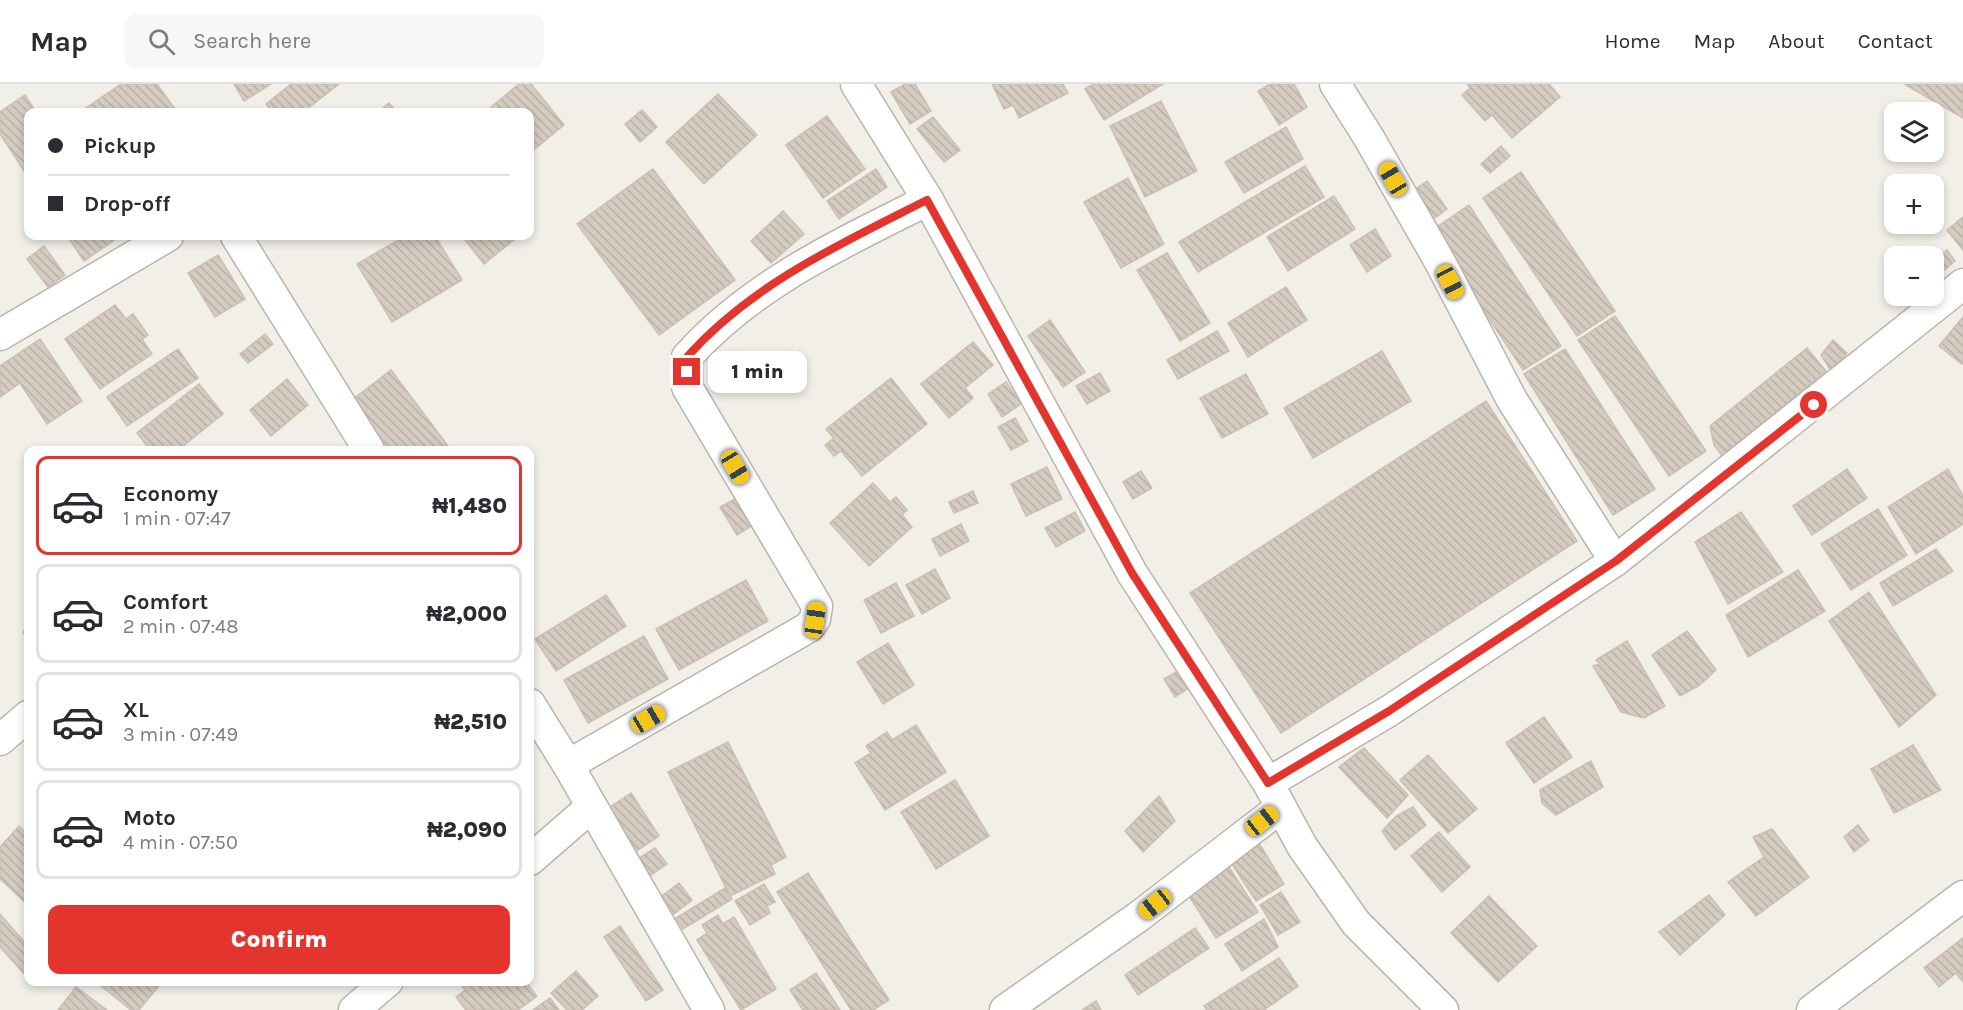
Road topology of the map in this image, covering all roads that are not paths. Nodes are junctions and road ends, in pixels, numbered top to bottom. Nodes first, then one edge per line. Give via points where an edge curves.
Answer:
1 (856, 84) edge
2 (1335, 84) edge
3 (927, 200) junction
4 (161, 240) edge
5 (238, 240) edge
6 (1963, 284) edge
7 (0, 335) edge
8 (366, 446) edge
9 (1616, 561) junction
10 (534, 710) edge
11 (24, 719) edge
12 (0, 740) edge
13 (568, 765) junction
14 (1274, 795) junction
15 (591, 807) junction
16 (534, 857) edge
17 (1963, 896) edge
18 (382, 986) edge
19 (354, 1010) edge
20 (709, 1010) edge
21 (1005, 1010) edge
22 (1443, 1010) edge
23 (1812, 1010) edge

1 - 3 street
2 - 9 street via 1440,262 1512,400
3 - 13 street via 803,263 714,327 687,357 687,387 817,606 815,620
3 - 14 street via 1132,573
4 - 7 street
5 - 8 street
6 - 9 street
9 - 14 street via 1389,711
10 - 13 street
11 - 12 street
13 - 15 street
14 - 21 street via 1138,917
14 - 22 street via 1302,846 1356,923
15 - 16 street
15 - 20 street
17 - 23 street
18 - 19 street

